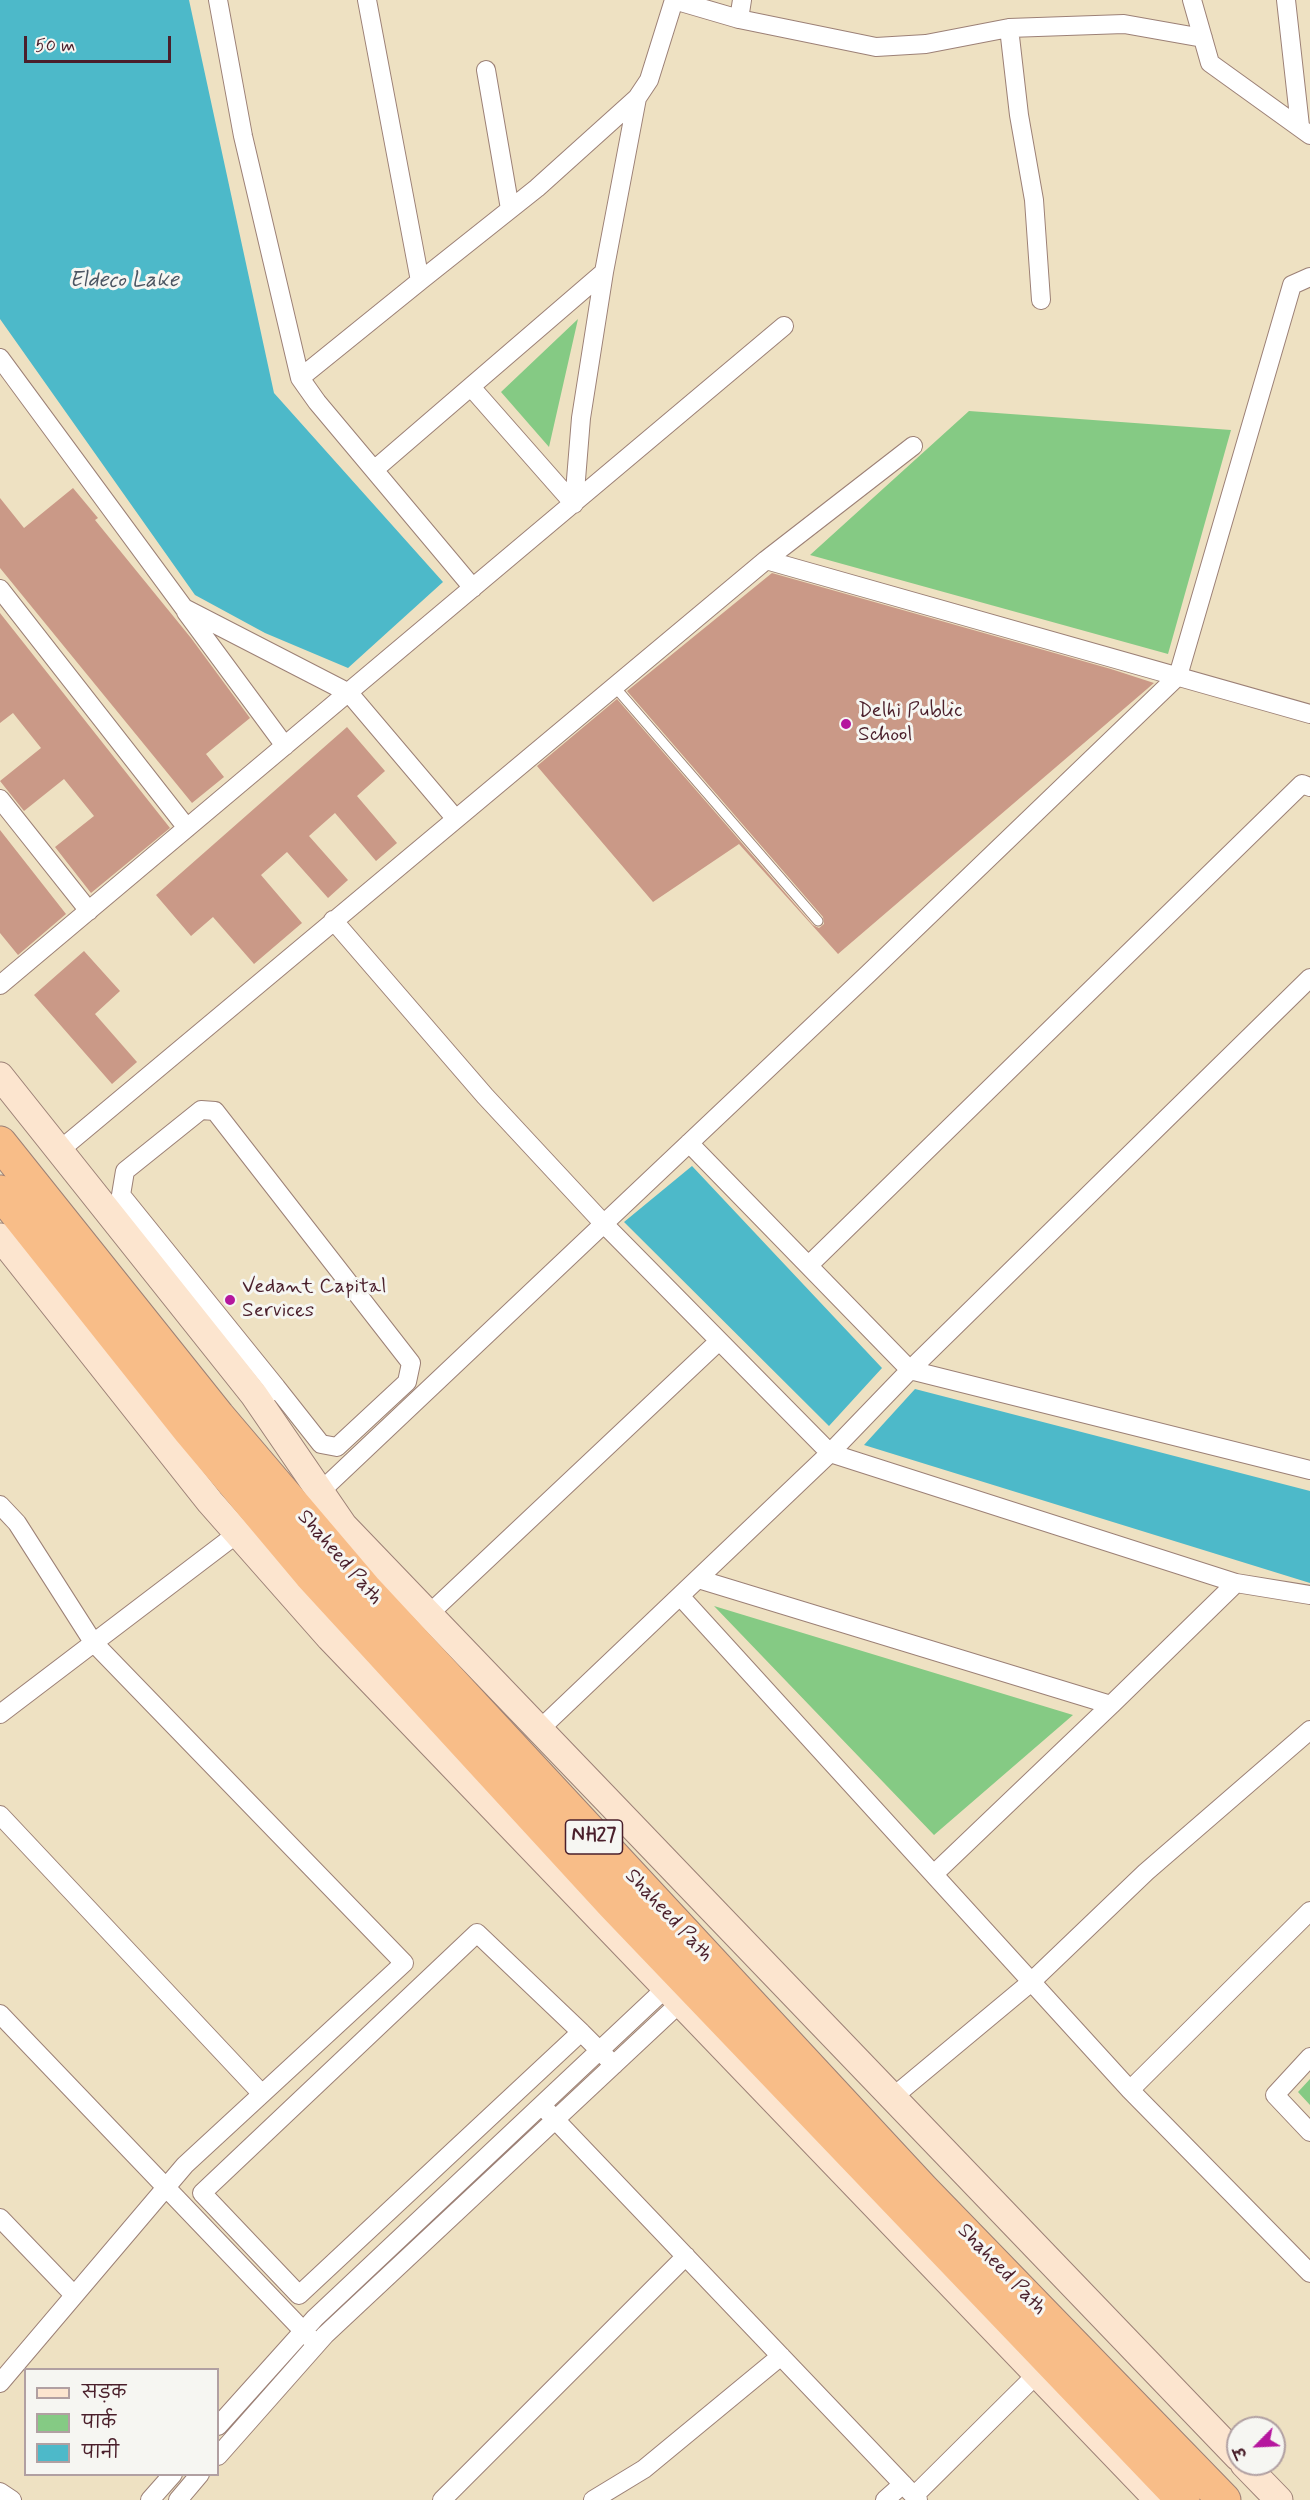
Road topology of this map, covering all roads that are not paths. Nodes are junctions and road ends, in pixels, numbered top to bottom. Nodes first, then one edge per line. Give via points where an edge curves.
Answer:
1 (218, 0) edge
2 (367, 0) edge
3 (674, 0) edge
4 (742, 0) edge
5 (1192, 0) edge
6 (1286, 0) edge
7 (739, 19) junction
8 (1009, 27) junction
9 (1203, 38) junction
10 (486, 70) dead end
11 (637, 98) junction
12 (1310, 102) edge
13 (1305, 130) edge
14 (510, 209) junction
15 (604, 272) junction
16 (1310, 277) edge
17 (420, 281) junction
18 (1041, 300) dead end
19 (784, 326) dead end
20 (0, 358) edge
21 (300, 378) junction
22 (471, 387) junction
23 (913, 446) dead end
24 (374, 470) junction
25 (574, 504) junction
26 (766, 560) junction
27 (473, 588) junction
28 (0, 589) edge
29 (184, 608) junction
30 (1178, 676) junction
31 (614, 686) junction
32 (349, 693) junction
33 (1310, 714) edge
34 (285, 746) junction
35 (1310, 787) edge
36 (0, 799) edge
37 (455, 818) junction
38 (187, 828) junction
39 (89, 911) junction
40 (333, 920) junction
41 (818, 921) dead end
42 (1310, 978) edge
43 (0, 985) edge
44 (0, 1076) edge
45 (0, 1143) edge
46 (689, 1143) junction
47 (60, 1150) junction
48 (0, 1192) edge
49 (604, 1224) junction
50 (0, 1237) edge
51 (808, 1265) junction
52 (175, 1279) junction
53 (718, 1341) junction
54 (910, 1370) junction
55 (267, 1395) junction
56 (830, 1453) junction
57 (1310, 1470) edge
58 (321, 1491) junction
59 (0, 1505) edge
60 (237, 1533) junction
61 (698, 1579) junction
62 (1236, 1583) junction
63 (1310, 1595) edge
64 (680, 1596) junction
65 (429, 1614) junction
66 (93, 1642) junction
67 (1111, 1705) junction
68 (0, 1714) edge
69 (540, 1729) junction
70 (1310, 1730) edge
71 (0, 1815) edge
72 (934, 1874) junction
73 (1310, 1912) edge
74 (1030, 1983) junction
75 (674, 1994) junction
76 (0, 2014) edge
77 (580, 2032) junction
78 (599, 2050) junction
79 (1310, 2057) edge
80 (614, 2065) junction
81 (1130, 2090) junction
82 (262, 2094) junction
83 (892, 2097) junction
84 (541, 2105) junction
85 (555, 2120) junction
86 (1310, 2132) edge
87 (166, 2187) junction
88 (0, 2218) edge
89 (686, 2256) junction
90 (1310, 2273) edge
91 (74, 2295) junction
92 (304, 2331) junction
93 (317, 2344) junction
94 (781, 2356) junction
95 (1038, 2373) junction
96 (0, 2383) edge
97 (219, 2425) edge
98 (1226, 2445) edge
99 (219, 2455) edge
100 (199, 2476) edge
101 (1256, 2476) edge
102 (170, 2478) edge
103 (0, 2492) edge
104 (912, 2493) edge
105 (179, 2499) edge
106 (12, 2500) edge
107 (150, 2500) edge
108 (442, 2500) edge
109 (592, 2500) edge
110 (885, 2500) edge
111 (1158, 2500) edge
112 (1183, 2500) edge
113 (1224, 2500) edge
114 (1279, 2500) edge

1 - 21 street via 243,136
2 - 17 street
3 - 7 street
3 - 11 street via 649,80
4 - 7 street
5 - 9 street
6 - 13 street
7 - 8 street via 876,47 926,44
8 - 9 street via 1124,24
8 - 18 street via 1034,200
9 - 13 street via 1210,63
10 - 14 street
11 - 14 street
11 - 15 street
12 - 13 street via 1305,105
14 - 17 street
15 - 22 street
15 - 25 street via 580,418
16 - 30 street via 1292,285
17 - 21 street
19 - 25 street
20 - 29 street
21 - 24 street
22 - 24 street
22 - 25 street
23 - 26 street
24 - 27 street
25 - 27 street
26 - 30 street
26 - 31 street
27 - 32 street
28 - 38 street
29 - 32 street
29 - 34 street
30 - 33 street
30 - 46 street
31 - 37 street
31 - 41 lane
32 - 34 street
32 - 37 street
34 - 38 street
35 - 51 street via 1302,784
36 - 39 street
37 - 40 street
38 - 39 street
39 - 43 street
40 - 47 street
40 - 49 street via 485,1096
42 - 54 street
44 - 47 street
45 - 113 highway, Shaheed Path / NH27 via 218,1416 364,1589 922,2189
46 - 49 street
46 - 51 street
47 - 52 street
48 - 112 highway, Shaheed Path / NH27 via 190,1431 310,1574 613,1904
49 - 53 street
49 - 58 street
50 - 60 street
51 - 54 street
52 - 55 street
52 - 55 street via 121,1196 125,1171 201,1110 215,1111 411,1363 407,1382 337,1447 321,1444
53 - 56 street
53 - 65 street
54 - 56 street
54 - 57 street
55 - 58 street
56 - 61 street
56 - 62 street
58 - 65 street via 344,1525
59 - 66 street via 17,1523
60 - 66 street
60 - 75 street via 330,1638
61 - 64 street
61 - 67 street
62 - 63 street
62 - 67 street
64 - 69 street
64 - 72 street
65 - 69 street
66 - 68 street
66 - 82 street via 404,1963
67 - 72 street
69 - 83 street
70 - 74 street via 1146,1872
71 - 82 street
72 - 74 street
73 - 81 street
74 - 81 street
74 - 83 street
75 - 78 street
75 - 80 street
75 - 95 street
76 - 87 street
77 - 77 street via 477,1933 202,2193 299,2295
77 - 78 street
78 - 80 street
78 - 84 street
79 - 86 street via 1275,2095
80 - 85 street
81 - 90 street
82 - 87 street via 185,2164
83 - 98 street
84 - 85 street
84 - 92 street
85 - 89 street
85 - 93 street
87 - 91 street
87 - 92 street
88 - 91 street
89 - 94 street
89 - 108 street
91 - 96 street
92 - 93 street
92 - 97 street
93 - 99 street
94 - 104 street
94 - 109 street via 644,2469
95 - 104 street
95 - 111 street
100 - 105 street
101 - 114 street
102 - 105 street
102 - 107 street
103 - 106 street
104 - 110 street

